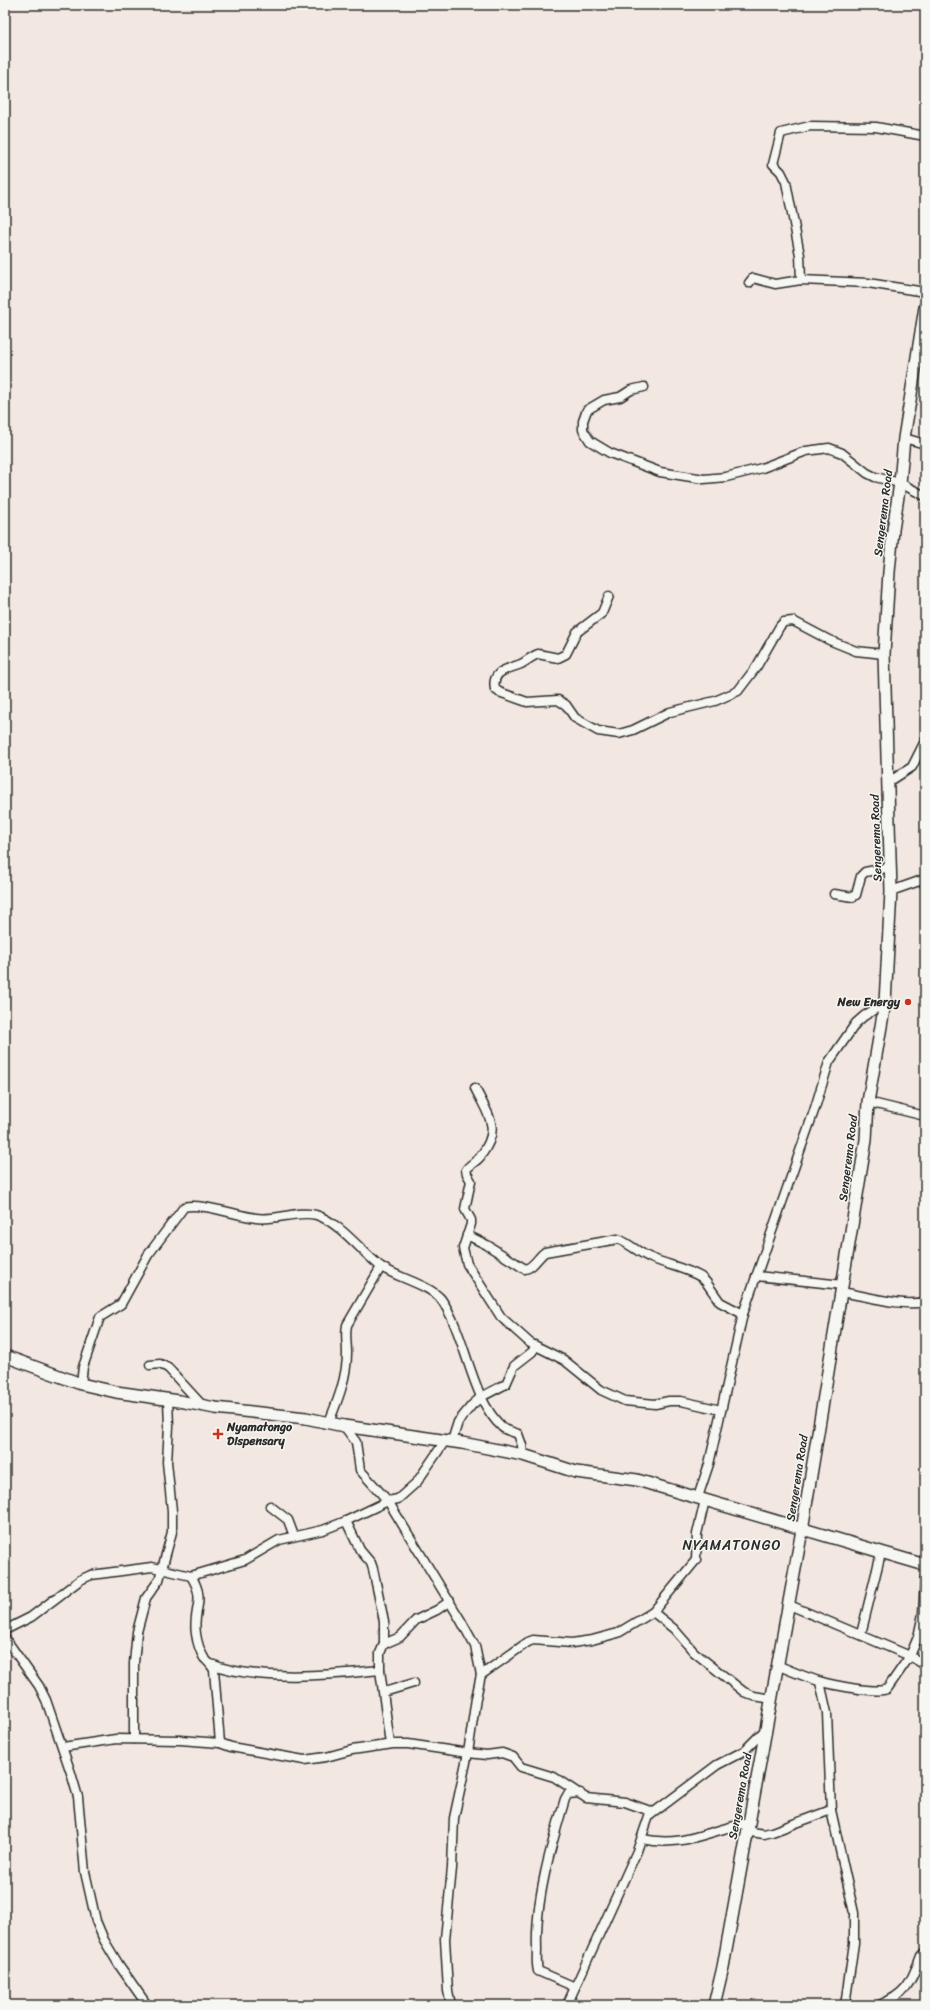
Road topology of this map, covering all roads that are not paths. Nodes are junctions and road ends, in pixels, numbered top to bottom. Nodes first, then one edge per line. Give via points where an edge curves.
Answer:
1 (925, 136) edge
2 (801, 280) junction
3 (749, 283) dead end
4 (925, 292) edge
5 (925, 307) edge
6 (644, 387) dead end
7 (904, 438) junction
8 (925, 444) edge
9 (900, 482) junction
10 (925, 496) edge
11 (609, 596) dead end
12 (884, 654) junction
13 (925, 741) edge
14 (888, 783) junction
15 (891, 868) junction
16 (925, 879) edge
17 (891, 891) junction
18 (834, 894) dead end
19 (885, 1003) junction
20 (476, 1088) dead end
21 (868, 1102) junction
22 (925, 1116) edge
23 (467, 1235) junction
24 (381, 1266) junction
25 (756, 1276) junction
26 (842, 1288) junction
27 (925, 1302) edge
28 (743, 1314) junction
29 (536, 1346) junction
30 (5, 1356) edge
31 (150, 1365) dead end
32 (81, 1384) junction
33 (481, 1397) junction
34 (168, 1400) junction
35 (204, 1407) junction
36 (721, 1410) junction
37 (329, 1422) junction
38 (344, 1426) junction
39 (449, 1441) junction
40 (523, 1455) junction
41 (702, 1499) junction
42 (388, 1501) junction
43 (270, 1506) dead end
44 (346, 1521) junction
45 (802, 1530) junction
46 (294, 1536) junction
47 (880, 1553) junction
48 (925, 1565) edge
49 (162, 1569) junction
50 (191, 1576) junction
51 (925, 1578) edge
52 (450, 1602) junction
53 (787, 1604) junction
54 (653, 1612) junction
55 (5, 1630) edge
56 (861, 1634) junction
57 (5, 1638) edge
58 (384, 1644) junction
59 (910, 1656) junction
60 (211, 1664) junction
61 (777, 1665) junction
62 (925, 1665) edge
63 (380, 1670) junction
64 (481, 1675) junction
65 (820, 1682) junction
66 (414, 1683) dead end
67 (384, 1692) junction
68 (772, 1699) junction
69 (764, 1731) junction
70 (134, 1739) junction
71 (220, 1743) junction
72 (390, 1744) junction
73 (63, 1747) junction
74 (468, 1753) junction
75 (580, 1793) junction
76 (831, 1810) junction
77 (653, 1812) junction
78 (748, 1824) junction
79 (642, 1839) junction
80 (925, 1952) edge
81 (575, 1987) junction
82 (147, 2005) edge
83 (452, 2005) edge
84 (567, 2005) edge
85 (714, 2005) edge
86 (845, 2005) edge
87 (879, 2005) edge

1 - 2 street via 869,126 810,126 781,133 773,164 786,182 800,255
2 - 3 street via 776,284 753,278
2 - 4 street via 868,283
5 - 7 main road, Sengerema Road
6 - 9 street via 631,390 620,397 604,400 588,410 582,426 588,439 610,453 660,472 704,479 739,474 806,451 829,448 842,453 867,473
7 - 8 street
7 - 9 main road, Sengerema Road
9 - 10 street
9 - 12 main road, Sengerema Road via 892,530
11 - 12 street via 602,613 577,632 566,654 558,658 538,654 521,664 504,669 495,682 495,689 527,702 561,701 575,718 598,731 618,734 633,730 670,712 715,701 738,691 757,666 780,626 788,621 793,621 856,651
12 - 14 main road, Sengerema Road
13 - 14 street via 912,767
14 - 15 main road, Sengerema Road
15 - 17 main road, Sengerema Road
15 - 18 street via 865,872 861,876 858,892 852,897
16 - 17 street
17 - 19 main road, Sengerema Road
19 - 21 main road, Sengerema Road
19 - 25 street via 856,1023 829,1062
20 - 23 street via 491,1121 493,1134 487,1147 466,1170 472,1181 465,1209 471,1220
21 - 22 street
21 - 26 main road, Sengerema Road via 866,1140
23 - 28 street via 525,1269 532,1266 545,1252 618,1239 638,1252 700,1277 720,1302
23 - 29 street via 462,1248 467,1264 501,1317
24 - 32 street via 340,1230 317,1215 257,1219 220,1210 186,1206 148,1255 121,1304 100,1317 83,1367
24 - 33 street via 439,1297 455,1325
24 - 37 street via 347,1325 343,1384
25 - 26 street
25 - 28 street
26 - 27 street via 904,1303
26 - 45 main road, Sengerema Road
28 - 36 street
29 - 33 street via 514,1366 506,1384
29 - 36 street via 564,1360 596,1388 615,1397 647,1404 669,1400 681,1401
30 - 32 main road
31 - 35 street via 160,1364 168,1368
32 - 34 main road
33 - 39 street via 458,1422
33 - 40 street via 502,1427 518,1434
34 - 35 main road
34 - 49 street via 167,1462 172,1524
35 - 37 main road
36 - 41 street
37 - 38 main road
38 - 39 main road
38 - 42 street via 356,1442 360,1470
39 - 40 main road
39 - 42 street via 403,1496
40 - 41 main road via 576,1472 637,1480
41 - 45 main road
41 - 54 street via 696,1560
42 - 44 street
42 - 52 street
43 - 46 street via 288,1520
44 - 46 street
44 - 58 street via 360,1550 374,1569 384,1621
45 - 47 main road
45 - 53 main road, Sengerema Road
46 - 50 street via 279,1540 245,1560
47 - 48 main road
47 - 56 street
49 - 50 street
49 - 55 street via 152,1567 91,1575 80,1580 31,1617
49 - 70 street via 158,1582 144,1602 137,1632 134,1663
50 - 60 street via 200,1596 196,1633 203,1655
51 - 59 street via 921,1627
52 - 58 street via 416,1620 400,1637
52 - 64 street via 475,1646
53 - 56 street
53 - 61 main road, Sengerema Road
54 - 64 street via 618,1633 592,1640 572,1643 533,1640
54 - 68 street via 674,1629 694,1652 744,1692
56 - 59 street
57 - 73 street via 39,1686
58 - 63 street via 380,1653
59 - 62 street
59 - 65 street via 890,1686 883,1691
60 - 63 street via 234,1671 288,1675
60 - 71 street via 215,1677
61 - 65 street
61 - 68 main road, Sengerema Road
63 - 67 street
64 - 74 street
65 - 76 street via 827,1713
66 - 67 street
67 - 72 street
68 - 69 main road, Sengerema Road
69 - 77 street via 744,1751 717,1765
69 - 78 main road, Sengerema Road
70 - 71 street
70 - 73 street via 101,1740
71 - 72 street via 304,1760
72 - 74 street via 408,1744
73 - 82 street via 78,1796 86,1872 96,1921 118,1965
74 - 75 street via 507,1754 521,1767 554,1777
74 - 83 street via 454,1818 446,1926 448,1991
75 - 77 street via 586,1798 625,1802
75 - 81 street via 568,1794 565,1799 543,1881 536,1936 538,1971
76 - 78 street via 764,1834 752,1832
76 - 86 street via 854,1913 854,1943
77 - 79 street via 646,1821
78 - 79 street via 679,1842
78 - 85 main road, Sengerema Road
79 - 81 street
80 - 87 street via 907,1988 892,2000
81 - 84 street

